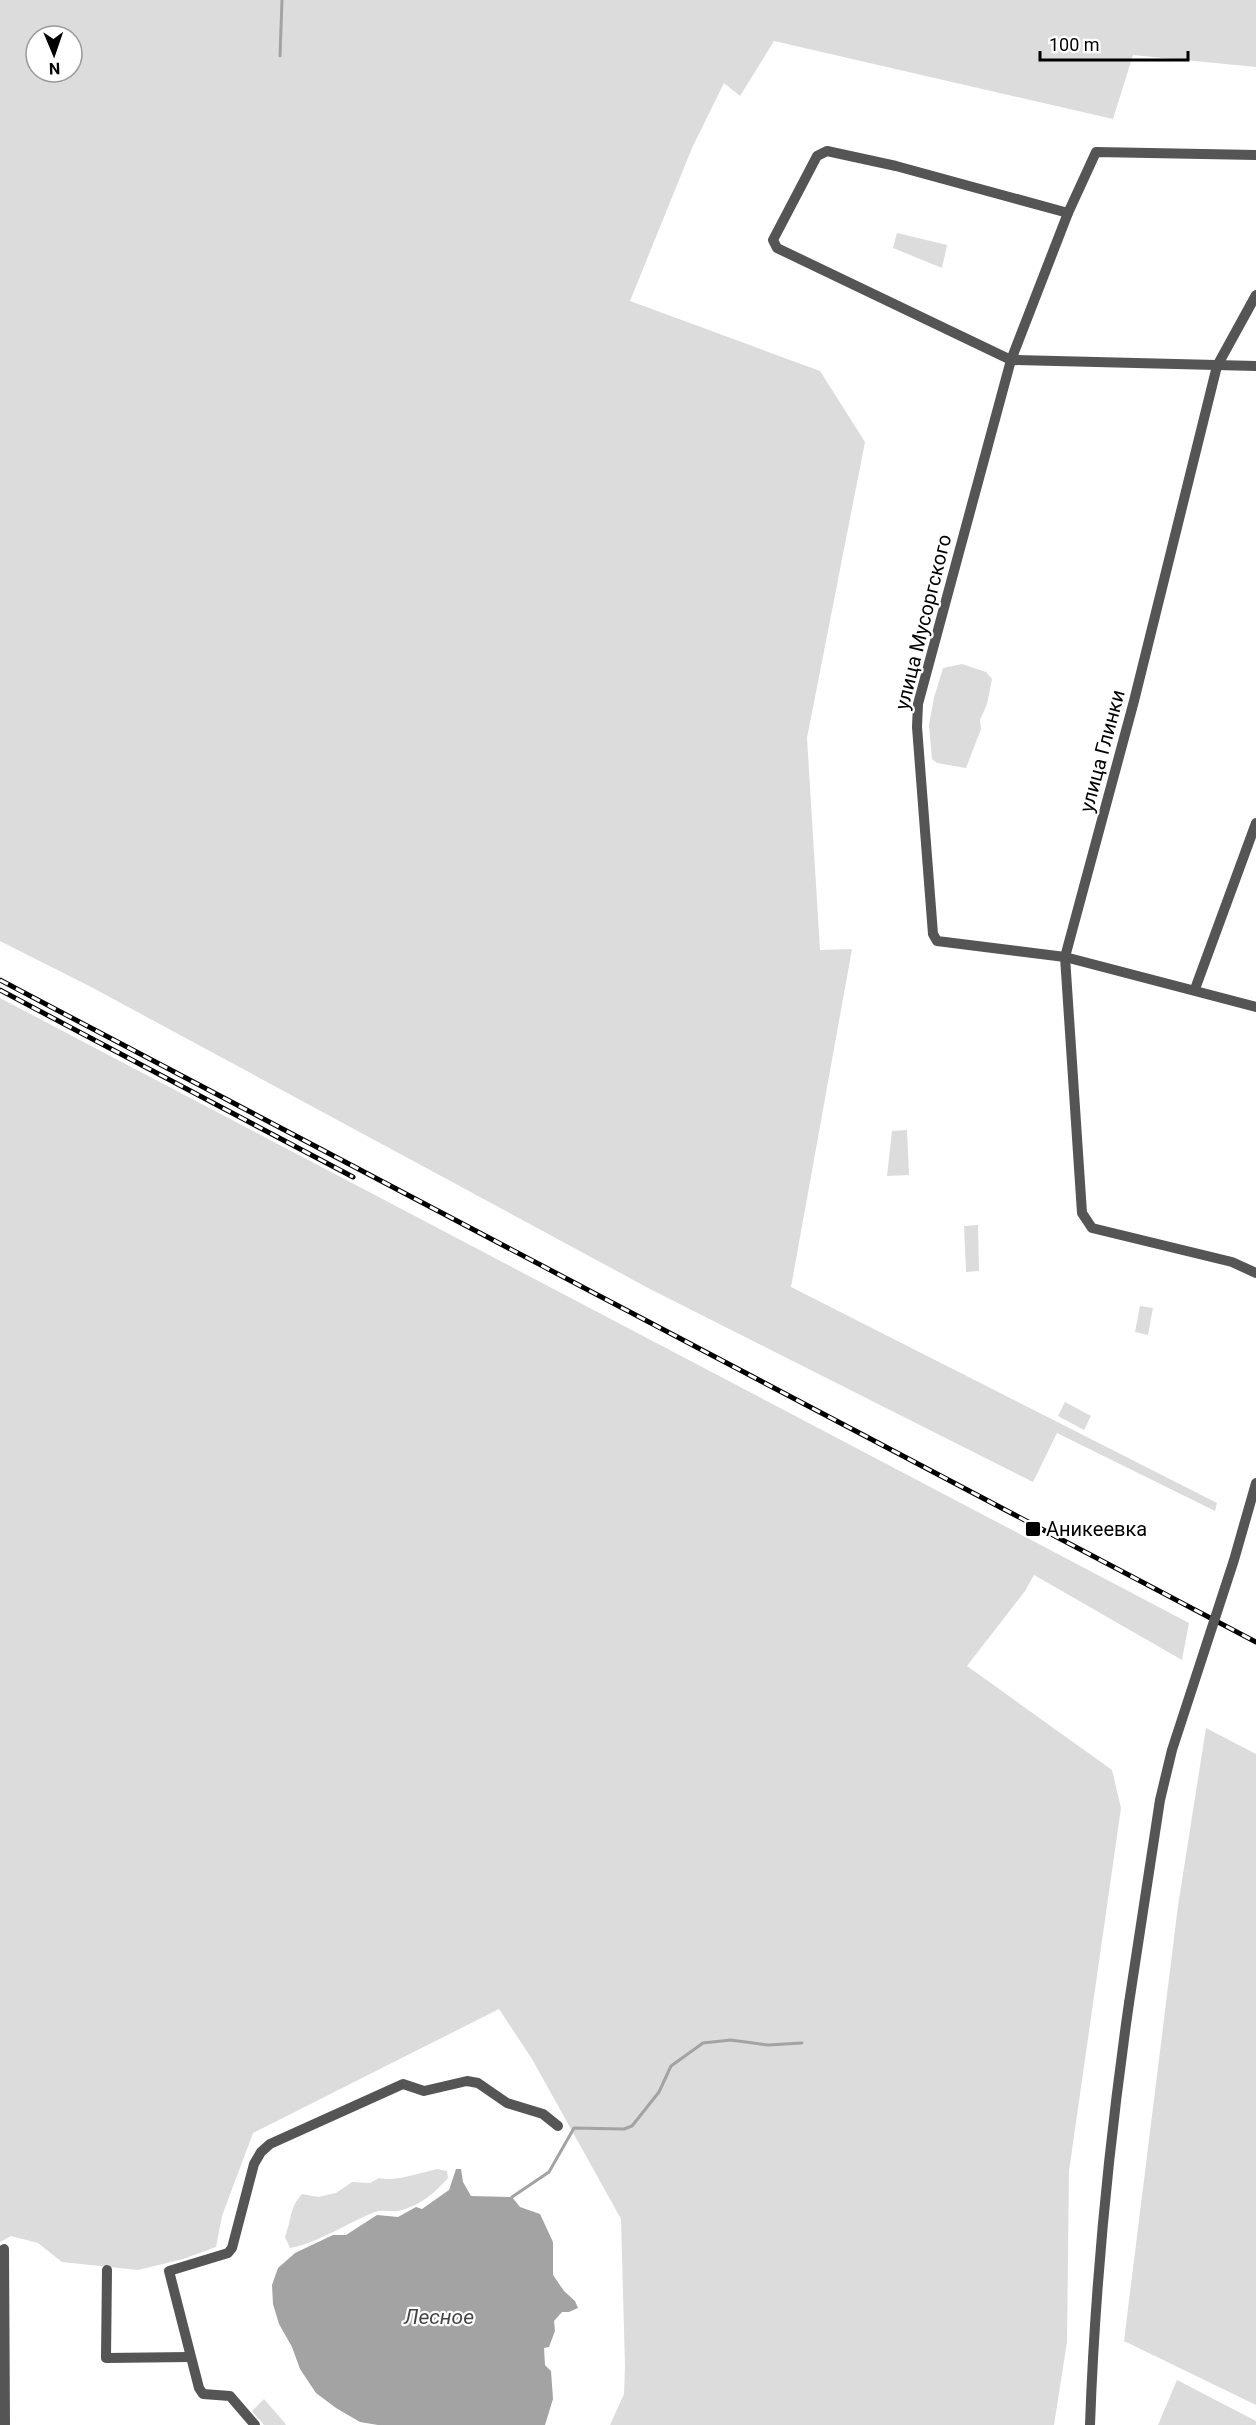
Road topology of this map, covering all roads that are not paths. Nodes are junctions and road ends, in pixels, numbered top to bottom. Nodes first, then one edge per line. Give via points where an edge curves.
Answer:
1 (1256, 155) edge
2 (1068, 213) junction
3 (1256, 295) edge
4 (1011, 360) junction
5 (1217, 366) junction
6 (1256, 366) edge
7 (1256, 823) edge
8 (1065, 957) junction
9 (1195, 989) junction
10 (1256, 1007) edge
11 (1256, 1273) edge
12 (1256, 1483) edge
13 (558, 2126) dead end
14 (4, 2249) dead end
15 (107, 2270) dead end
16 (2, 2340) edge
17 (190, 2357) junction
18 (5, 2425) edge
19 (255, 2425) edge
20 (1090, 2425) edge

1 - 2 street, улица Мусоргского via 1096,152
2 - 4 street, улица Мусоргского
2 - 4 street via 827,151 817,156 774,235 777,248
3 - 5 street, улица Глинки
4 - 5 street
4 - 8 street, улица Мусоргского via 918,704 933,934 937,942
5 - 6 street
5 - 8 street, улица Глинки via 1134,701
7 - 9 street
8 - 9 street
8 - 11 street, улица Глинки via 1082,1214 1092,1228 1232,1263
9 - 10 street
12 - 20 street, bridge via 1172,1750 1160,1800 1110,2143 1097,2279
13 - 17 street via 543,2114 514,2107 478,2083 467,2081 424,2091 403,2084 270,2144 254,2164 232,2248 228,2253 169,2271
14 - 16 street
15 - 17 street via 106,2358
16 - 18 street
17 - 19 street via 203,2394 230,2396

